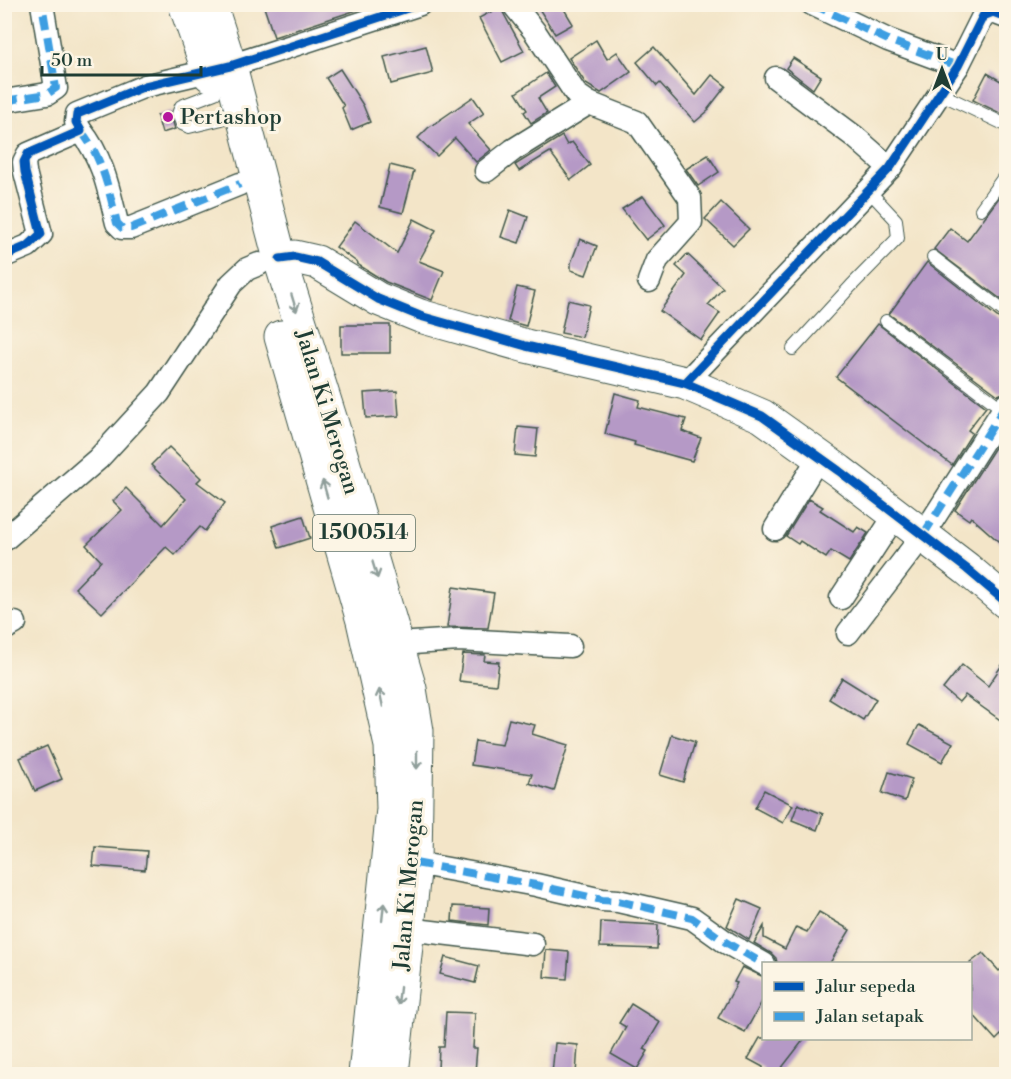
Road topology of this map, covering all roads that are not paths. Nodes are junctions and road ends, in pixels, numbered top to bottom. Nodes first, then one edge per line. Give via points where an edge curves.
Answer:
1 (42, 4) edge
2 (185, 4) edge
3 (210, 4) edge
4 (420, 4) edge
5 (513, 4) edge
6 (813, 4) edge
7 (999, 11) edge
8 (958, 66) junction
9 (776, 78) dead end
10 (219, 87) junction
11 (941, 94) junction
12 (4, 100) edge
13 (589, 103) junction
14 (1006, 125) edge
15 (81, 131) junction
16 (891, 168) junction
17 (486, 171) dead end
18 (1006, 174) edge
19 (246, 178) junction
20 (869, 191) junction
21 (981, 208) dead end
22 (4, 256) edge
23 (933, 256) dead end
24 (270, 261) junction
25 (649, 281) dead end
26 (1006, 313) edge
27 (886, 321) dead end
28 (793, 349) dead end
29 (685, 383) junction
30 (1005, 408) edge
31 (819, 456) junction
32 (896, 514) junction
33 (775, 529) dead end
34 (922, 535) junction
35 (4, 540) edge
36 (841, 598) dead end
37 (1006, 602) edge
38 (848, 633) dead end
39 (398, 644) junction
40 (570, 646) dead end
41 (415, 863) junction
42 (407, 929) junction
43 (533, 944) dead end
44 (762, 963) edge
45 (365, 1074) edge
46 (392, 1074) edge

1 - 12 street via 55,90
2 - 10 main road, Jalan Ki Merogan / 1500514
3 - 10 main road, Jalan Ki Merogan / 1500514
4 - 10 street
5 - 13 street via 576,94
6 - 8 street via 888,40
7 - 8 street via 983,16
8 - 11 street
9 - 16 street
10 - 15 street via 145,86 77,114
10 - 19 main road, Jalan Ki Merogan / 1500514
10 - 19 main road, Jalan Ki Merogan / 1500514
11 - 14 lane
11 - 16 street
13 - 17 street
13 - 25 street via 637,122 690,198 691,222 657,260
15 - 19 street via 102,166 117,223 122,228
15 - 22 street via 28,154 25,172 41,234 28,246
16 - 20 street
18 - 21 lane
19 - 24 main road, Jalan Ki Merogan / 1500514
20 - 28 lane via 896,220 898,238
20 - 29 street
23 - 26 lane
24 - 29 main road via 295,257 317,262 378,299 420,316 526,346
24 - 35 street via 248,269 231,284 152,401 98,459
24 -> 39 main road, Jalan Ki Merogan / 1500514
45 -> 24 main road, Jalan Ki Merogan / 1500514 via 393,809 391,746 363,621
27 - 30 lane
29 - 31 main road via 762,416
30 - 34 street
31 - 32 main road
31 - 33 street
32 - 34 main road
32 - 36 street
34 - 37 main road
34 - 38 street
39 - 40 street via 459,640
39 -> 41 main road, Jalan Ki Merogan / 1500514 via 417,732
41 - 42 main road, Jalan Ki Merogan / 1500514
41 - 44 street via 692,918
42 - 43 street
42 -> 46 main road, Jalan Ki Merogan / 1500514

